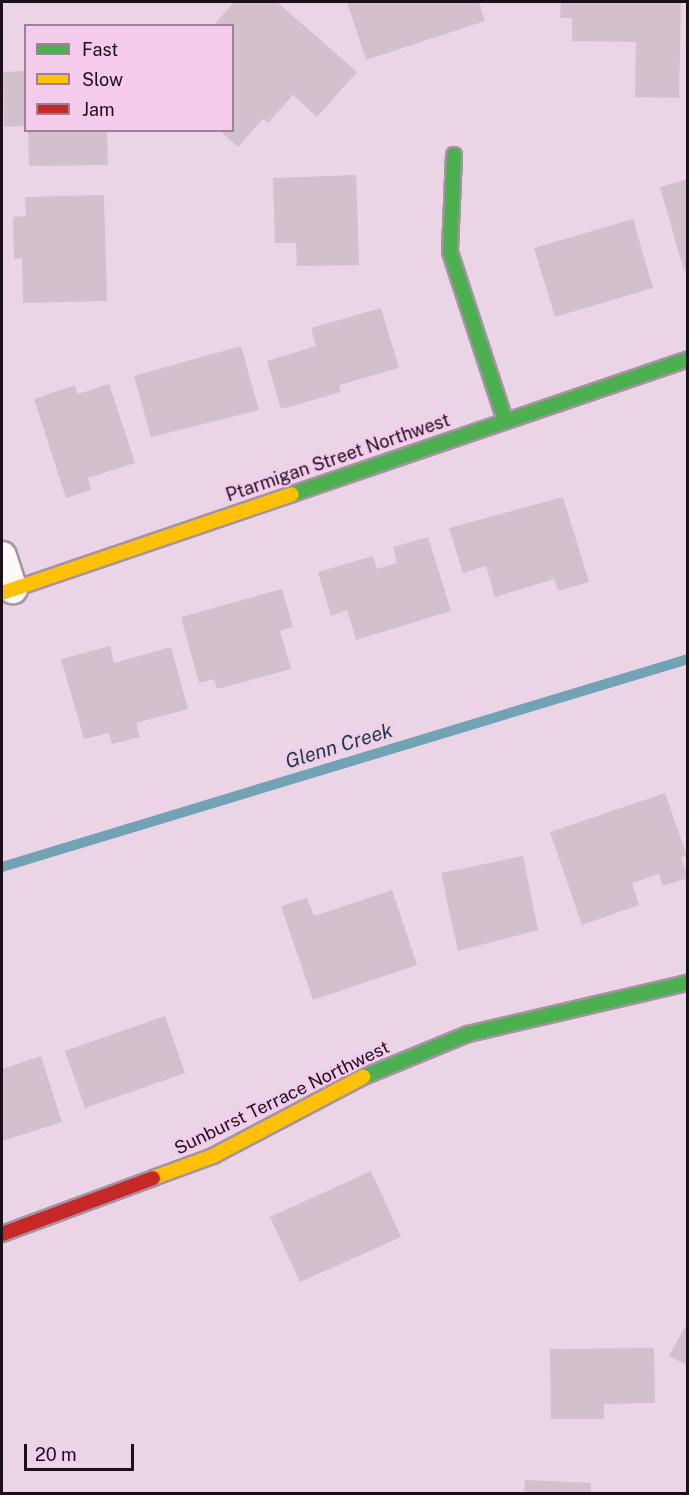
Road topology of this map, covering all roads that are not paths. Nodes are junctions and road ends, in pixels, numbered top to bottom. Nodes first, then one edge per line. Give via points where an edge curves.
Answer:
1 (454, 156) dead end
2 (687, 359) edge
3 (505, 420) junction
4 (2, 556) edge
5 (7, 591) edge
6 (687, 983) edge
7 (2, 1234) edge

1 - 3 street via 450,252
2 - 3 street, Ptarmigan Street Northwest
3 - 5 street, Ptarmigan Street Northwest
4 - 5 street
6 - 7 street, Sunburst Terrace Northwest via 468,1034 371,1072 213,1156

